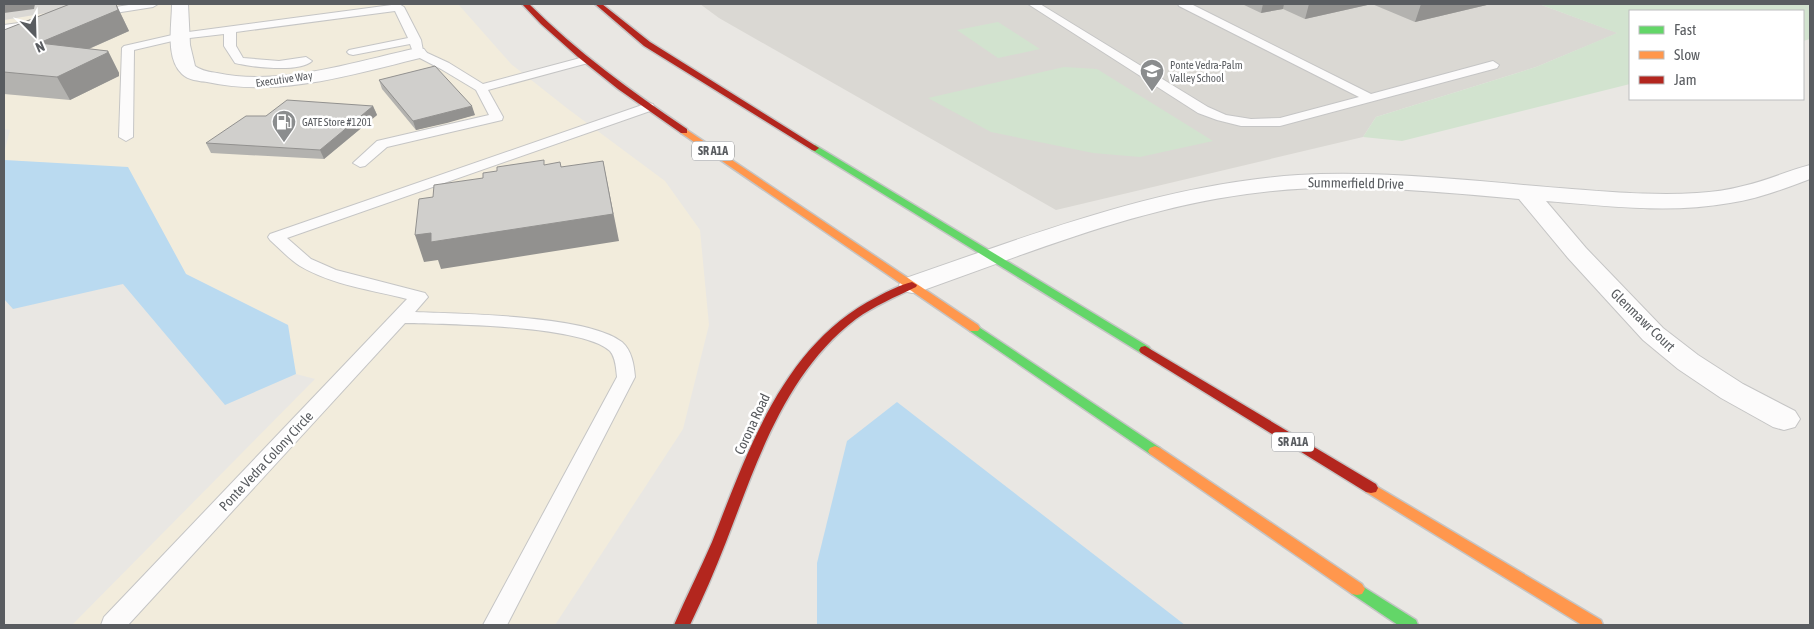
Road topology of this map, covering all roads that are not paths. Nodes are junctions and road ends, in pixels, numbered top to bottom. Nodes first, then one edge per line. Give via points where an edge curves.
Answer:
1 (153, 4) edge
2 (180, 4) edge
3 (526, 4) edge
4 (598, 4) edge
5 (1033, 4) edge
6 (1183, 4) edge
7 (88, 14) edge
8 (42, 22) edge
9 (4, 28) edge
10 (230, 29) junction
11 (181, 36) junction
12 (416, 46) junction
13 (353, 52) dead end
14 (306, 61) dead end
15 (584, 61) junction
16 (1493, 65) dead end
17 (481, 88) junction
18 (1370, 98) junction
19 (648, 107) junction
20 (126, 137) dead end
21 (360, 163) dead end
22 (1810, 172) edge
23 (1526, 192) junction
24 (991, 258) junction
25 (912, 285) junction
26 (400, 317) junction
27 (1784, 419) dead end
28 (113, 625) edge
29 (495, 625) edge
30 (682, 625) edge
31 (1410, 625) edge
32 (1595, 625) edge

1 - 7 lane
2 - 11 street, Executive Way
3 - 15 main road, SR A1A
4 - 24 main road, SR A1A via 647,44
5 - 18 lane via 1203,110 1223,118 1275,122
6 - 18 lane
8 - 9 lane
10 - 11 lane
10 - 12 lane via 399,7
10 - 14 lane via 230,46 239,61 279,65
11 - 12 street, Executive Way via 188,69 214,80 235,83 275,82
11 - 20 lane via 128,48
12 - 13 lane via 399,43
12 - 17 lane
15 - 17 lane
15 - 19 main road, SR A1A
16 - 18 lane
17 - 21 lane via 497,117 382,144
19 - 25 main road, SR A1A
19 - 26 lane, Ponte Vedra Colony Circle via 276,237 305,262 326,271 419,297
22 - 23 street, Summerfield Drive via 1747,193 1688,201 1635,201
23 - 24 street, Summerfield Drive via 1349,181 1236,188 1106,219
23 - 27 street, Glenmawr Court via 1576,253 1653,334 1688,362
24 - 25 street, Summerfield Drive
24 - 32 main road, SR A1A
25 - 30 main road, Corona Road via 843,323 797,371 769,416
25 - 31 main road, SR A1A
26 - 28 lane, Ponte Vedra Colony Circle
26 - 29 lane via 532,324 595,334 615,345 625,360 626,377

